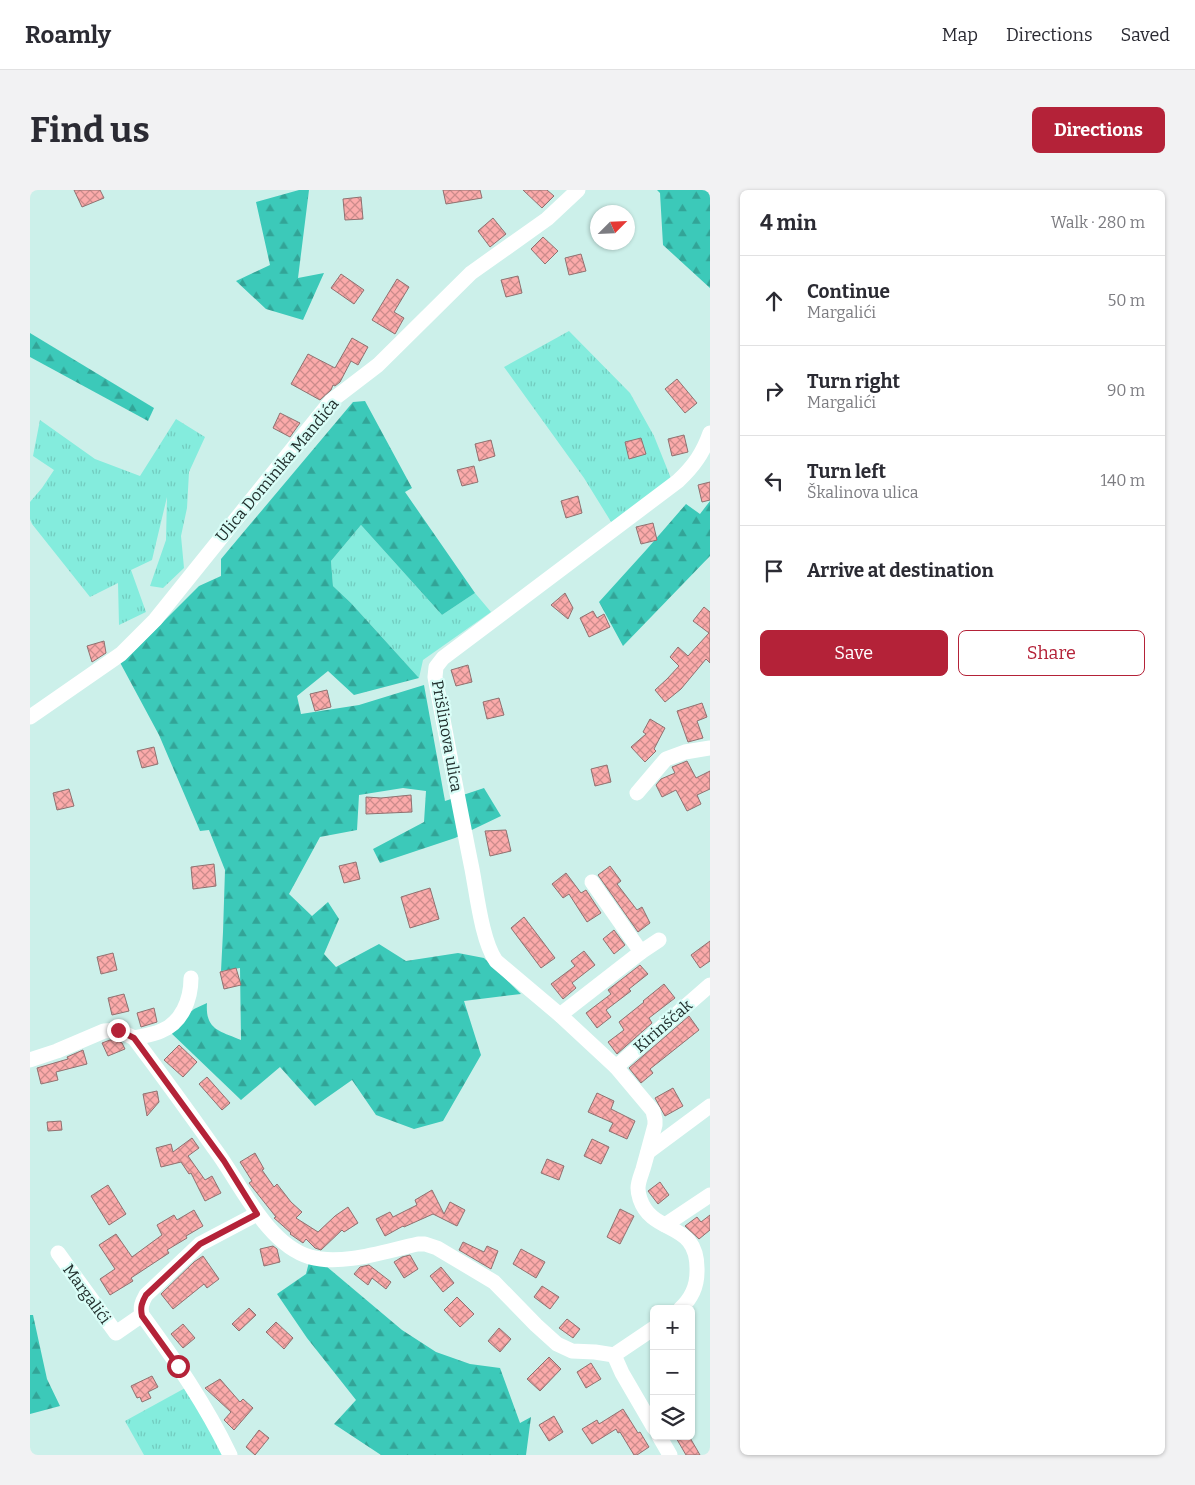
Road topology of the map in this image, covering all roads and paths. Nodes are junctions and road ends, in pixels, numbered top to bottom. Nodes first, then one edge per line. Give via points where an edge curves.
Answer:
1 (578, 190) edge
2 (710, 433) edge
3 (30, 717) edge
4 (710, 748) edge
5 (637, 793) dead end
6 (592, 882) dead end
7 (659, 940) dead end
8 (642, 952) junction
9 (191, 978) dead end
10 (710, 984) edge
11 (560, 1015) junction
12 (134, 1038) junction
13 (30, 1060) edge
14 (616, 1067) junction
15 (710, 1106) edge
16 (648, 1152) junction
17 (710, 1195) edge
18 (257, 1214) junction
19 (665, 1225) junction
20 (710, 1250) edge
21 (58, 1253) dead end
22 (697, 1259) junction
23 (684, 1305) edge
24 (142, 1316) junction
25 (650, 1331) edge
26 (614, 1355) junction
27 (650, 1421) edge
28 (661, 1440) edge
29 (230, 1455) edge
30 (670, 1455) edge

1 - 3 street, Ulica Dominika Mandića via 547,219 470,273 378,365 331,401 155,620 121,654
2 - 11 street, Prišlinova ulica via 692,468 678,481 443,658 436,667 435,677 487,944 496,961
4 - 5 street via 685,752 666,760
6 - 8 street
7 - 8 street
8 - 11 street
9 - 12 street via 189,997 173,1024 160,1032
10 - 14 street, Kirinščak
11 - 14 street, Prišlinova ulica
12 - 13 street via 118,1030 104,1031
12 - 18 street via 224,1161
14 - 16 street, Prišlinova ulica via 654,1115 655,1125
15 - 16 street
16 - 19 street, Prišlinova ulica via 639,1182 639,1194 650,1215
17 - 19 street
18 - 24 street via 190,1252 146,1295 140,1307
18 - 26 street via 289,1246 315,1258 346,1260 418,1244 437,1248 494,1282 557,1344 572,1351
19 - 22 street, Prišlinova ulica via 683,1234 692,1244
20 - 22 street
21 - 24 street, Margalići via 116,1333
22 - 23 street via 693,1291
24 - 29 street via 197,1395
25 - 26 street
26 - 27 street
28 - 30 street

